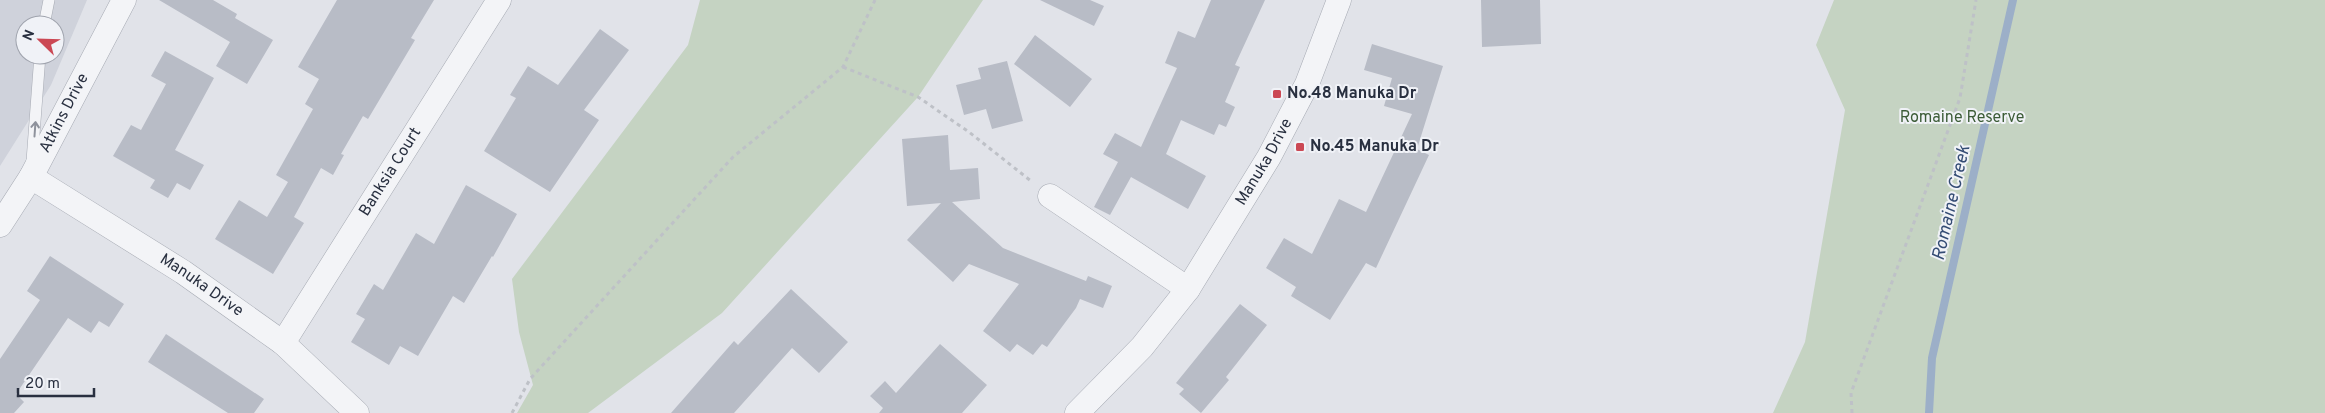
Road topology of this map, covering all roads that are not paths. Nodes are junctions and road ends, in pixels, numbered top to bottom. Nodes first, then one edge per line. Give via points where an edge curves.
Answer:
1 (49, 0) edge
2 (124, 0) edge
3 (500, 0) edge
4 (1339, 0) edge
5 (46, 15) edge
6 (39, 65) edge
7 (31, 177) junction
8 (1050, 196) road end
9 (0, 225) edge
10 (1188, 289) junction
11 (283, 343) junction
12 (357, 413) edge
13 (1077, 413) edge

1 - 5 lane
2 - 7 street, Atkins Drive
3 - 11 street, Banksia Court
4 - 10 street, Manuka Drive via 1307,84 1274,148
7 -> 6 lane
7 - 9 street, Atkins Drive
7 - 11 street, Manuka Drive via 183,272
8 - 10 street
10 - 13 street, Manuka Drive via 1142,347
11 - 12 street, Manuka Drive

